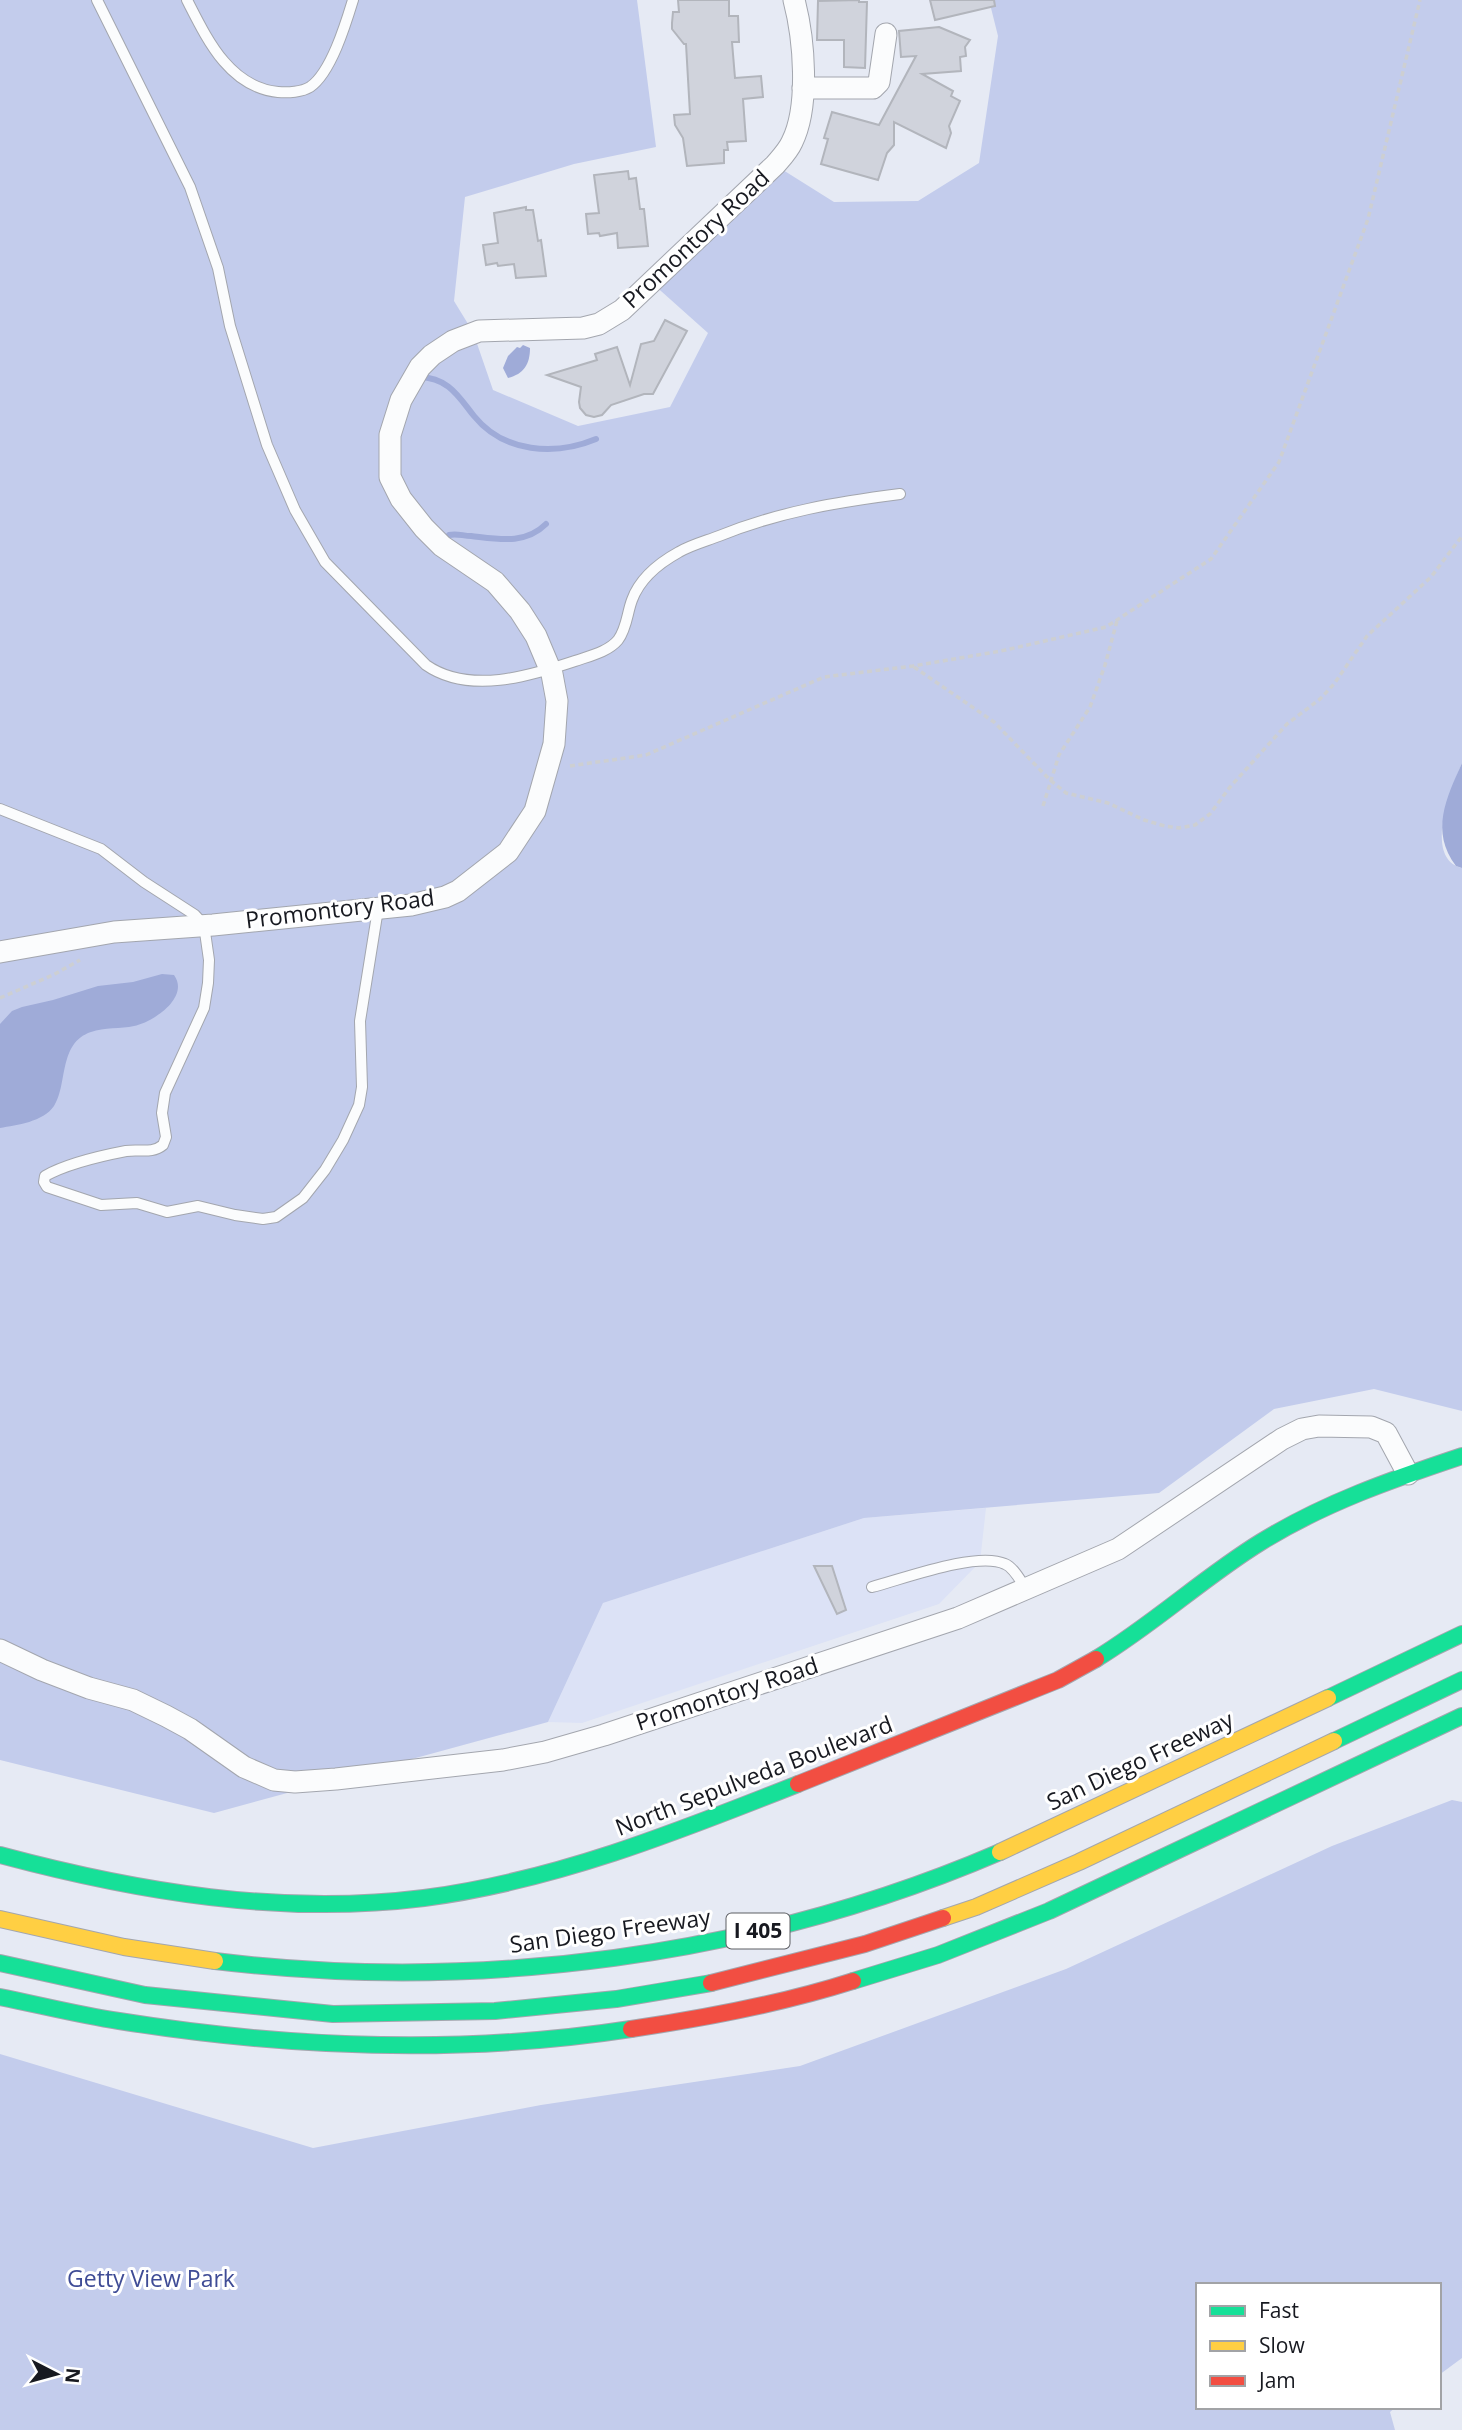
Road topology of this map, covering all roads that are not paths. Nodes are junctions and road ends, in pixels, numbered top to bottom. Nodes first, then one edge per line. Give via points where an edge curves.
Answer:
1 (97, 0) edge
2 (187, 0) edge
3 (353, 0) edge
4 (794, 0) edge
5 (886, 34) dead end
6 (803, 88) junction
7 (900, 494) dead end
8 (550, 668) junction
9 (0, 808) edge
10 (378, 909) junction
11 (204, 925) junction
12 (0, 953) edge
13 (1462, 1456) edge
14 (1408, 1475) junction
15 (872, 1587) dead end
16 (1026, 1589) junction
17 (1462, 1634) edge
18 (0, 1650) edge
19 (1462, 1680) edge
20 (1462, 1716) edge
21 (0, 1855) edge
22 (0, 1919) edge
23 (0, 1963) edge
24 (0, 1997) edge

1 - 8 lane via 190,187 218,268 230,326 267,445 295,510 325,562 437,673 453,678 505,679
2 - 3 lane via 230,68 247,83 288,93 310,87 321,75 334,54
4 - 6 street, Promontory Road
5 - 6 street via 879,82 873,88
6 - 8 street, Promontory Road via 792,143 775,165 635,300 599,324 583,328 473,332 432,355 401,400 390,435 392,483 424,528 495,582 520,611
7 - 8 lane via 784,513 680,551 642,580 617,641 600,653
8 - 10 street, Promontory Road via 557,726 535,811 526,827 508,852 469,884 445,897
9 - 11 lane via 101,849
10 - 11 street, Promontory Road
10 - 11 lane via 360,1021 359,1105 325,1170 303,1198 276,1217 263,1219 198,1206 167,1212 137,1203 101,1205 47,1187 46,1176 52,1172 163,1145 165,1093 204,1008 209,961
11 - 12 street, Promontory Road via 114,932
13 - 14 main road, North Sepulveda Boulevard
14 - 16 street, Promontory Road via 1386,1433 1346,1425 1302,1429 1118,1549
14 - 21 main road, North Sepulveda Boulevard via 1335,1503 1263,1541 1131,1637 1058,1680 663,1838 545,1875 423,1898 366,1903 252,1902 101,1880
15 - 16 lane via 985,1559 1007,1564
16 - 18 street, Promontory Road via 958,1618 545,1752 295,1782 274,1780 244,1767 190,1729 133,1700 53,1675
17 - 22 main road, San Diego Freeway / I 405 via 1092,1809 934,1878 793,1922 701,1944 470,1971 324,1970 190,1958
19 - 23 main road via 976,1908 865,1944 709,1984 495,2011 333,2014 145,1995
20 - 24 main road via 1017,1926 859,1981 690,2021 609,2034 392,2047 211,2035

